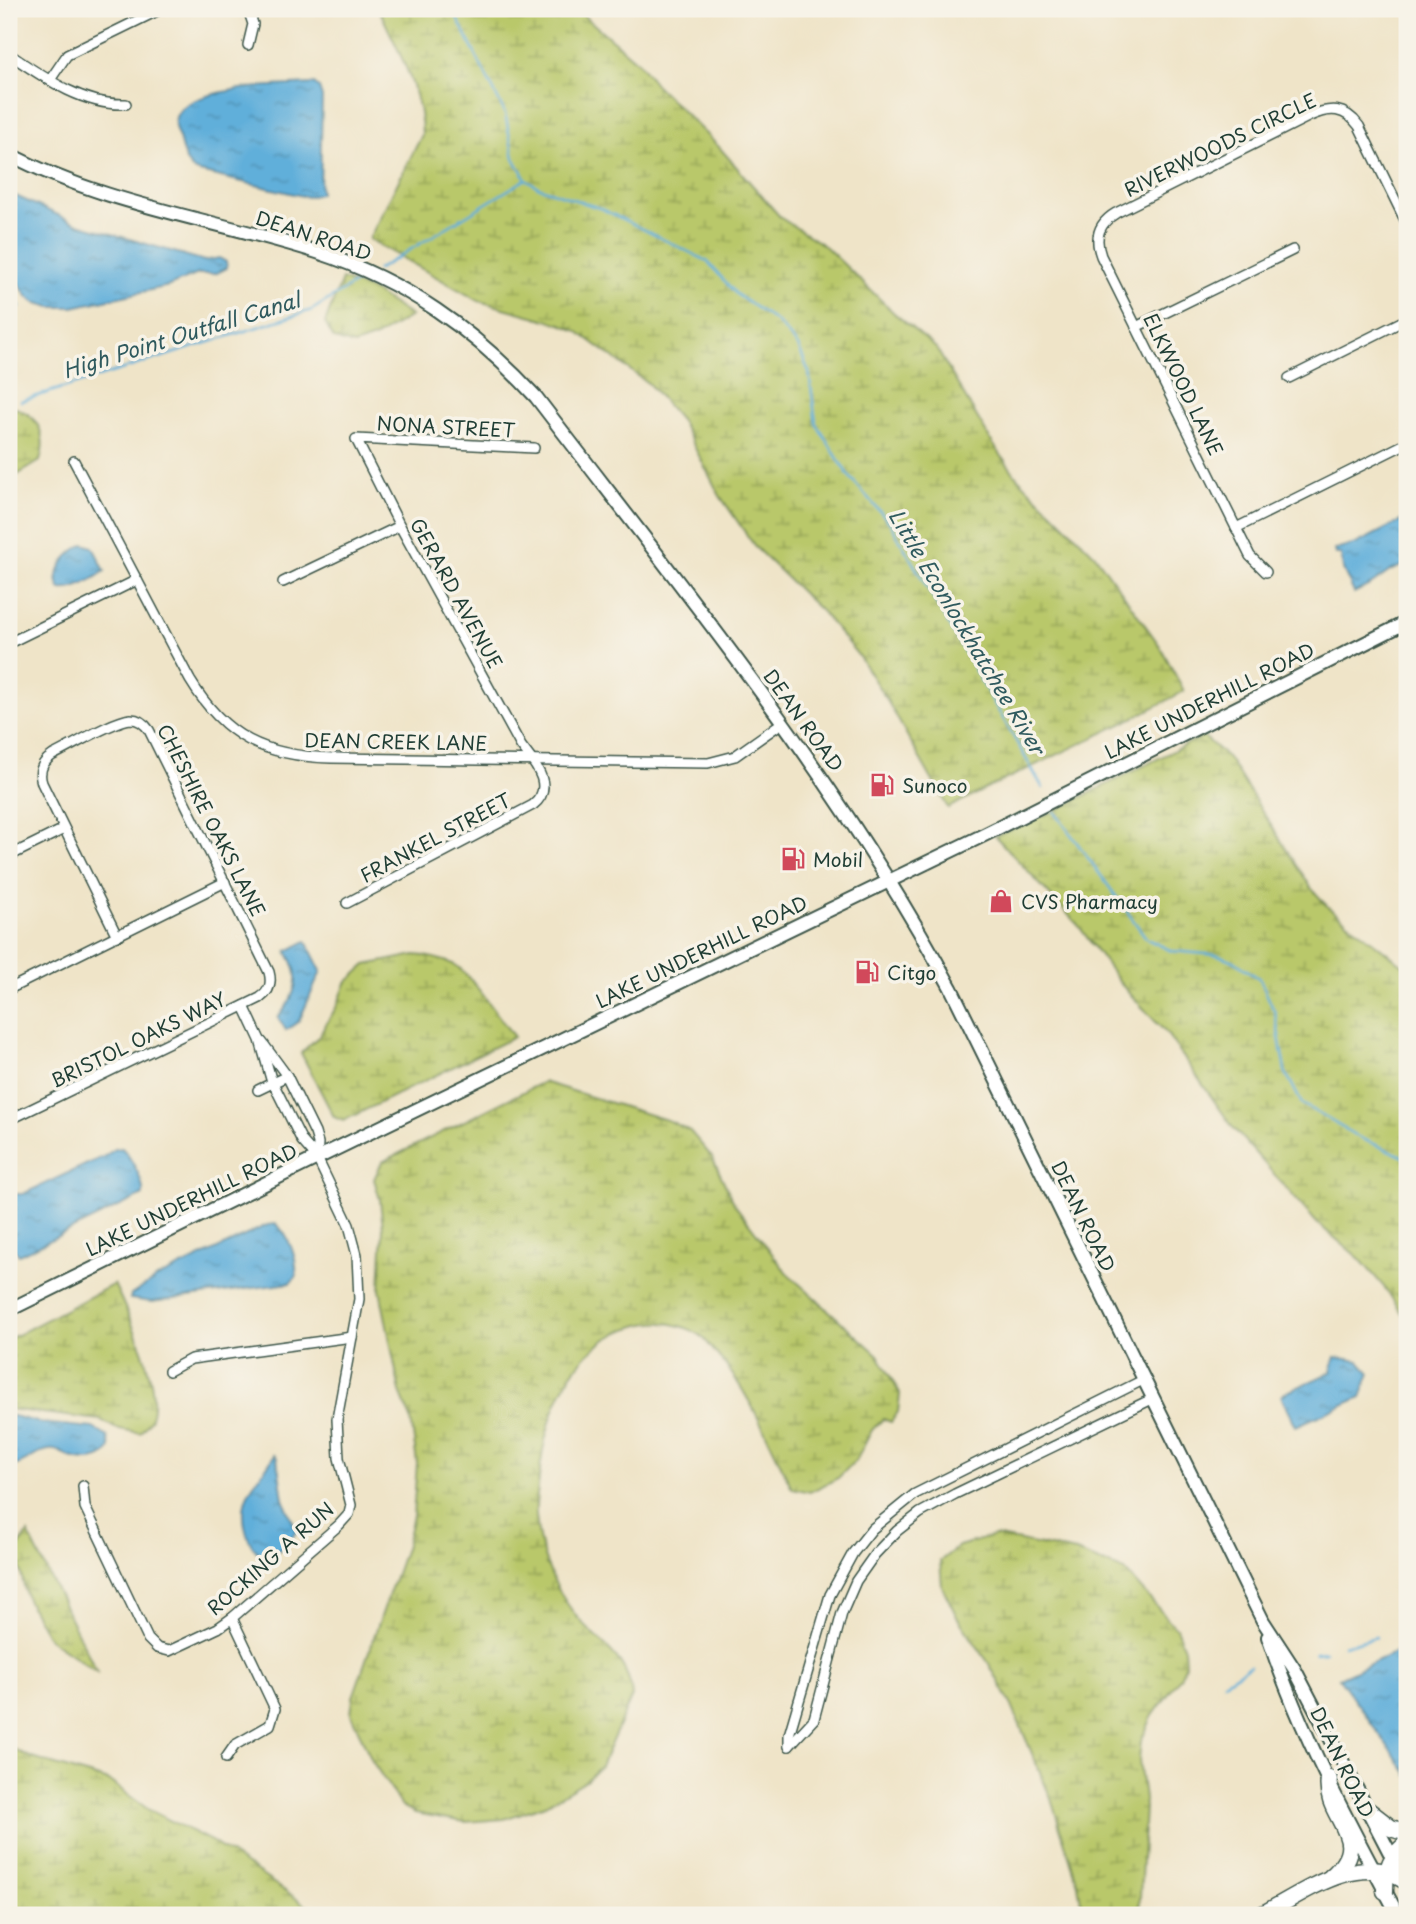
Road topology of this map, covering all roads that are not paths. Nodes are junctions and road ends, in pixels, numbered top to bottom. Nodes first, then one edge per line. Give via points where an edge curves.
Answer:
1 (161, 9) edge
2 (248, 9) edge
3 (248, 45) dead end
4 (9, 54) edge
5 (50, 80) junction
6 (127, 104) dead end
7 (9, 153) edge
8 (1407, 224) edge
9 (1293, 250) dead end
10 (1101, 256) joint
11 (1407, 319) edge
12 (1136, 327) junction
13 (1289, 378) dead end
14 (356, 439) joint
15 (1407, 443) edge
16 (534, 448) dead end
17 (74, 461) dead end
18 (400, 526) junction
19 (1236, 528) junction
20 (1266, 572) dead end
21 (137, 580) junction
22 (284, 582) dead end
23 (1407, 622) edge
24 (9, 643) edge
25 (783, 722) junction
26 (533, 761) junction
27 (64, 829) junction
28 (9, 856) edge
29 (890, 880) junction
30 (225, 882) junction
31 (346, 903) dead end
32 (117, 936) junction
33 (9, 989) edge
34 (244, 1006) junction
35 (260, 1040) junction
36 (287, 1076) junction
37 (273, 1083) junction
38 (258, 1090) dead end
39 (9, 1120) edge
40 (317, 1157) junction
41 (9, 1310) edge
42 (352, 1337) junction
43 (169, 1371) dead end
44 (1143, 1380) junction
45 (1152, 1399) junction
46 (83, 1486) dead end
47 (232, 1618) junction
48 (1263, 1621) junction
49 (226, 1758) dead end
50 (1329, 1779) junction
51 (1368, 1811) junction
52 (1407, 1833) edge
53 (1407, 1844) edge
54 (1384, 1866) junction
55 (1329, 1879) junction
56 (1406, 1882) edge
57 (1387, 1894) joint
58 (1261, 1915) edge
59 (1398, 1915) edge

1 - 5 street via 67,55
2 - 3 street via 253,24
4 - 5 street
5 - 6 street via 103,104
7 - 25 street, DEAN ROAD via 76,185 317,252 438,309 507,365 536,397
8 - 10 street, RIVERWOODS CIRCLE via 1359,126 1349,115 1331,110 1112,215 1098,233
9 - 12 street
10 - 12 street, ELKWOOD LANE
11 - 13 street
12 - 19 street, ELKWOOD LANE
14 - 16 street, NONA STREET
14 - 18 street, GERARD AVENUE
15 - 19 street
17 - 21 street, DEAN CREEK LANE
18 - 22 street
18 - 26 street, GERARD AVENUE
19 - 20 street, ELKWOOD LANE via 1251,558
21 - 24 street
21 - 26 street, DEAN CREEK LANE via 203,701 227,726 259,747 313,758
23 - 29 street, LAKE UNDERHILL ROAD
25 - 26 street, DEAN CREEK LANE via 735,756 715,762
25 - 29 street, DEAN ROAD
26 - 31 street, FRANKEL STREET via 543,780 541,795 533,805
27 - 28 street
27 - 30 street, CHESHIRE OAKS LANE via 41,779 43,763 122,721 139,721 149,730
27 - 32 street, CHESHIRE OAKS LANE
29 - 40 street, LAKE UNDERHILL ROAD
29 - 44 street, DEAN ROAD via 951,988
30 - 32 street
30 - 34 street, CHESHIRE OAKS LANE via 270,978 266,994
32 - 33 street
34 - 35 street, ROCKING A RUN
34 - 39 street, BRISTOL OAKS WAY
35 - 36 street, ROCKING A RUN
35 - 37 street, ROCKING A RUN
36 - 37 street
36 - 40 street, ROCKING A RUN via 317,1137
37 - 38 street
37 - 40 street, ROCKING A RUN via 304,1144
40 - 41 street, LAKE UNDERHILL ROAD
40 - 42 street, ROCKING A RUN via 357,1250 360,1289
42 - 43 street via 191,1359
42 - 47 street, ROCKING A RUN via 337,1429 351,1497 349,1514
44 - 45 street, DEAN ROAD
44 - 45 street via 915,1494 872,1529 830,1595 789,1746 814,1719 842,1613 856,1581 897,1531 955,1494
45 - 48 street, DEAN ROAD
46 - 47 street, ROCKING A RUN via 85,1507 153,1645 173,1650
47 - 49 street via 275,1709 270,1725 235,1745
48 - 50 street, DEAN ROAD via 1282,1679
48 - 51 street, DEAN ROAD via 1295,1670
50 - 54 street, DEAN ROAD
50 - 55 highway via 1327,1791 1350,1838 1347,1860
51 - 52 highway via 1391,1828
51 - 54 street, DEAN ROAD
53 - 54 highway
54 - 55 highway
54 - 56 highway
54 - 57 highway
55 - 58 highway
57 - 59 street

